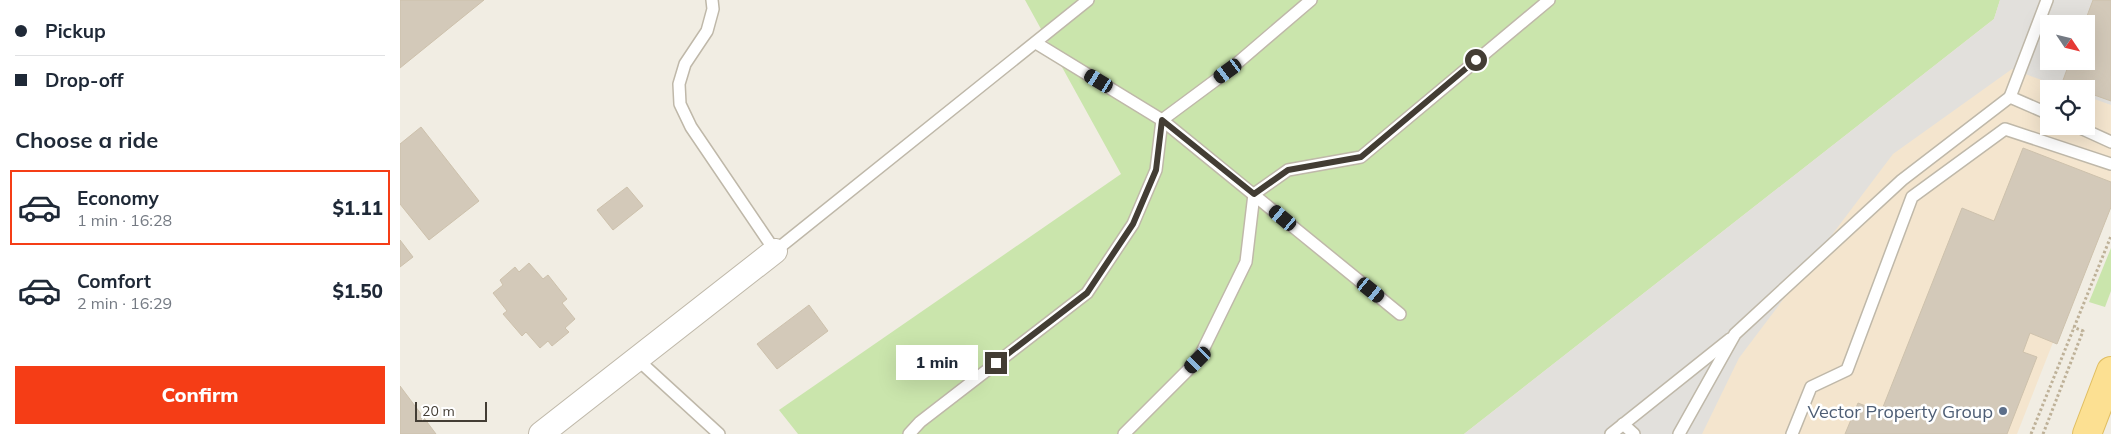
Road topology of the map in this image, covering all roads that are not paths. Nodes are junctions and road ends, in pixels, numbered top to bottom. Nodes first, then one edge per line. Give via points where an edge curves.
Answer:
1 (712, 0) edge
2 (1088, 0) edge
3 (1311, 0) edge
4 (1549, 0) edge
5 (2047, 0) edge
6 (1036, 42) junction
7 (2010, 97) junction
8 (2040, 110) edge
9 (1162, 120) junction
10 (2095, 135) edge
11 (2111, 142) edge
12 (2111, 164) edge
13 (1254, 194) junction
14 (775, 251) junction
15 (1400, 314) dead end
16 (1735, 334) junction
17 (637, 359) junction
18 (2111, 371) edge
19 (1623, 424) junction
20 (541, 434) edge
21 (719, 434) edge
22 (909, 434) edge
23 (1124, 434) edge
24 (1611, 434) edge
25 (1634, 434) edge
26 (1679, 434) edge
27 (1792, 434) edge
28 (2087, 434) edge

1 - 14 lane via 707,31 685,64 679,84 680,104 691,127
2 - 6 lane
3 - 9 lane via 1228,71
4 - 13 lane via 1361,157 1288,170
5 - 7 lane
6 - 9 lane
6 - 14 lane
7 - 8 lane
7 - 16 lane via 1902,180
9 - 13 lane
9 - 22 lane via 1156,170 1133,224 1087,293 920,422
10 - 11 lane
12 - 27 lane via 2005,129 1912,196 1847,370 1811,387
13 - 15 lane
13 - 23 lane via 1246,262 1198,360
14 - 17 street
16 - 19 lane
16 - 26 lane
17 - 20 street
17 - 21 lane
18 - 28 main road
19 - 24 lane
19 - 25 lane

